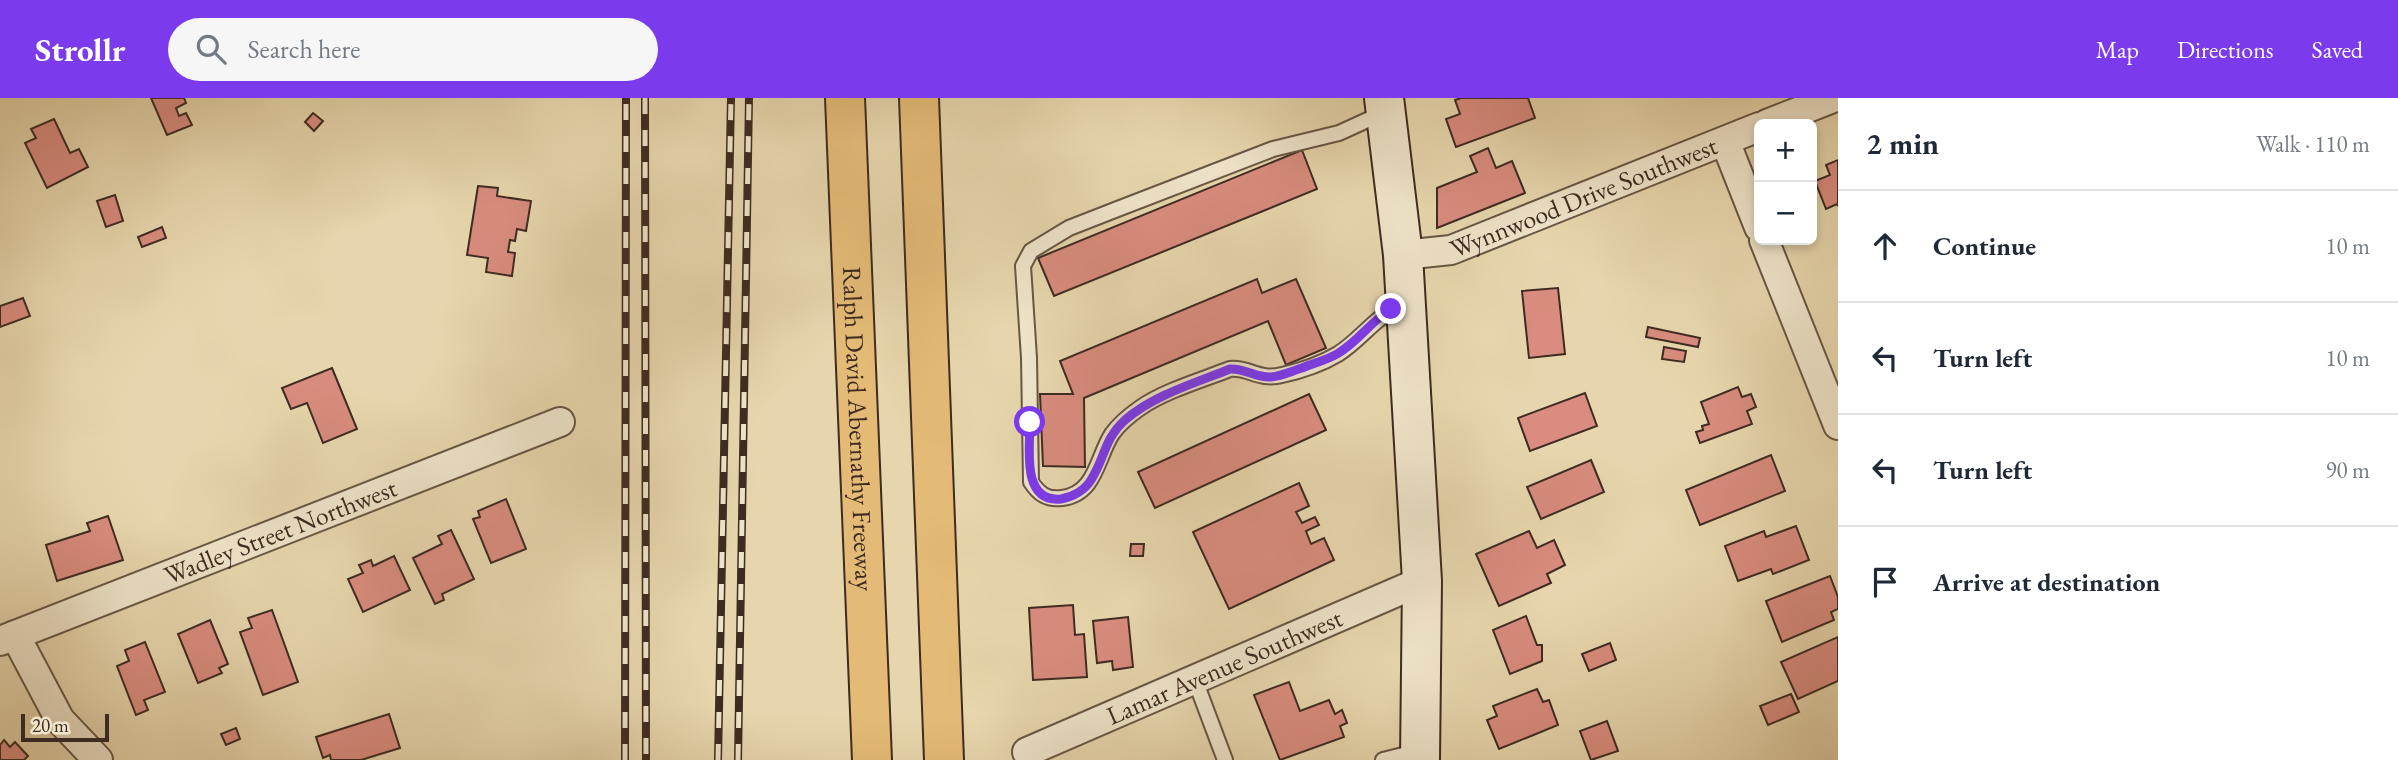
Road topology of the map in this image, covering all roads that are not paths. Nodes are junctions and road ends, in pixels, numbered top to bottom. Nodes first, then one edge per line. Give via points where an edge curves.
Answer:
1 (845, 98) edge
2 (919, 98) edge
3 (1833, 98) edge
4 (1385, 105) edge
5 (1780, 119) edge
6 (1754, 129) edge
7 (1725, 141) junction
8 (1754, 214) edge
9 (1766, 245) edge
10 (1403, 255) junction
11 (1406, 304) junction
12 (560, 422) dead end
13 (1838, 425) edge
14 (1422, 581) junction
15 (7, 638) edge
16 (1195, 680) junction
17 (1027, 752) dead end
18 (1420, 755) edge
19 (98, 760) edge
20 (872, 760) edge
21 (944, 760) edge
22 (1224, 760) edge
23 (1383, 760) edge

1 - 20 highway, Ralph David Abernathy Freeway
2 - 21 highway
3 - 5 street
4 - 10 main road
4 - 11 lane via 1339,133 1273,149 1069,228 1031,251 1023,266 1031,482 1048,498 1069,497 1091,482 1115,430 1142,407 1230,369 1269,377 1325,360 1380,316
6 - 7 street, Wynnwood Drive Southwest
7 - 8 street
7 - 10 street, Wynnwood Drive Southwest via 1451,250
9 - 13 street
10 - 11 main road
11 - 14 main road
12 - 15 street, Wadley Street Northwest
14 - 16 street, Lamar Avenue Southwest
14 - 18 main road
15 - 19 street via 60,720
16 - 17 street, Lamar Avenue Southwest
16 - 22 lane
18 - 23 lane

